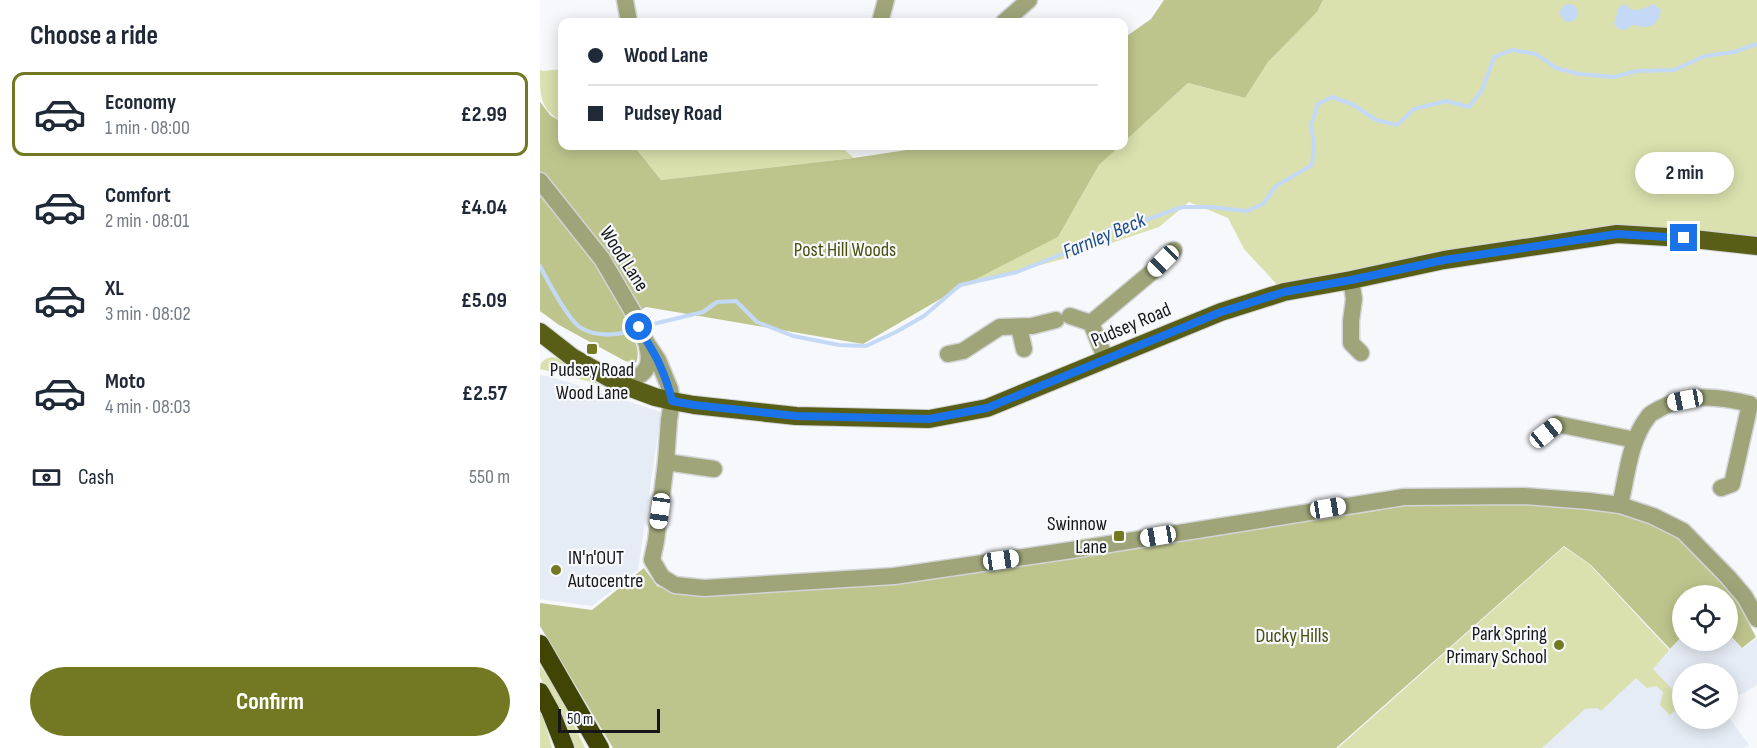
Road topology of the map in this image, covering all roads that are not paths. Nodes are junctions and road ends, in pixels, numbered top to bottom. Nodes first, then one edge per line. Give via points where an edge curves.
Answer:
1 (625, 0) edge
2 (886, 0) edge
3 (1026, 1) edge
4 (627, 18) edge
5 (881, 18) edge
6 (1008, 18) edge
7 (540, 181) edge
8 (1757, 246) edge
9 (1174, 250) dead end
10 (1351, 280) junction
11 (1091, 323) junction
12 (1019, 327) junction
13 (540, 332) edge
14 (646, 342) junction
15 (1024, 349) dead end
16 (1361, 353) dead end
17 (948, 354) dead end
18 (1106, 360) junction
19 (620, 384) junction
20 (672, 401) junction
21 (1753, 405) edge
22 (1546, 433) dead end
23 (1635, 440) junction
24 (666, 462) junction
25 (714, 469) dead end
26 (1721, 488) dead end
27 (1620, 506) junction
28 (1751, 593) edge
29 (1757, 619) edge
30 (540, 644) edge
31 (540, 692) edge
32 (565, 748) edge
33 (600, 748) edge

1 - 4 street
2 - 5 street
3 - 6 street
7 - 14 street, Wood Lane via 602,259
8 - 10 main road, Pudsey Road via 1617,234 1444,260
9 - 11 street
10 - 16 street via 1351,344
10 - 18 main road, Pudsey Road via 1284,292 1221,312
11 - 12 street via 1063,318
11 - 18 street
12 - 15 street
12 - 17 street via 1000,327 963,351
13 - 19 main road, Pudsey Road via 572,357
14 - 19 street via 648,368
14 - 20 street, Wood Lane via 658,360
18 - 20 main road, Pudsey Road via 987,408 929,419 796,416
19 - 20 main road, Pudsey Road
20 - 24 street
21 - 23 street via 1724,398 1671,403 1649,415
21 - 26 street via 1732,484
22 - 23 street via 1557,424
23 - 27 street
24 - 25 street
24 - 27 street via 652,560 662,577 675,585 704,588 894,576 1404,497 1524,496
27 - 28 street via 1683,531
28 - 29 street
30 - 33 highway
31 - 32 highway

